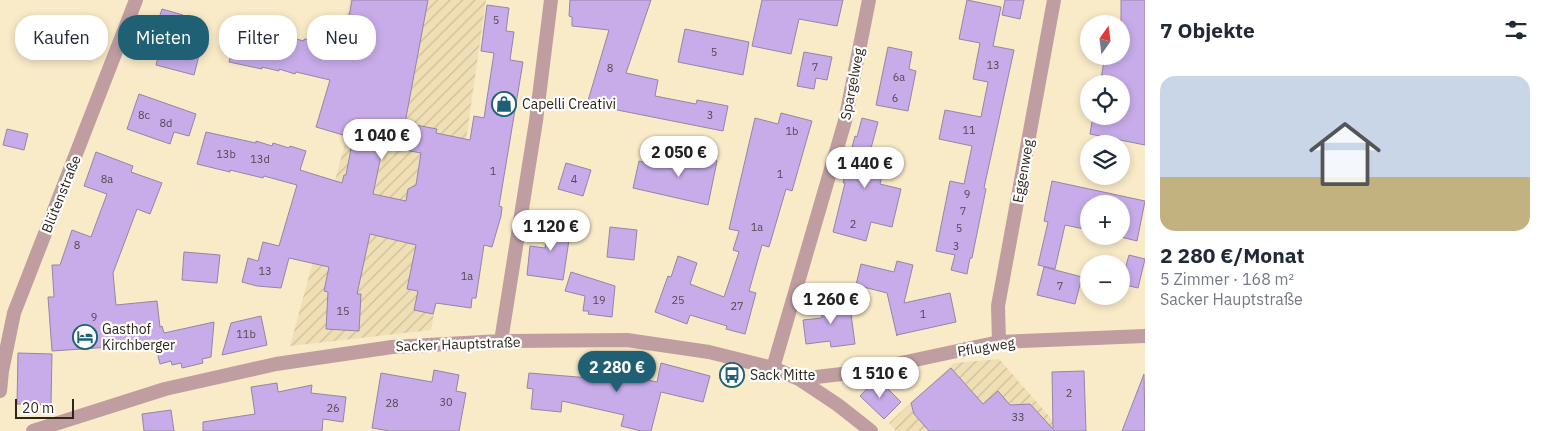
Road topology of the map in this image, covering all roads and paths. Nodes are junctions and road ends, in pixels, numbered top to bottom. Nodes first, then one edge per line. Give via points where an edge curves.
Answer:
1 (136, 0) edge
2 (551, 0) edge
3 (869, 0) edge
4 (1054, 0) edge
5 (1145, 336) edge
6 (501, 341) junction
7 (999, 342) junction
8 (773, 368) junction
9 (799, 378) junction
10 (0, 391) edge
11 (33, 431) edge
12 (871, 431) edge

1 - 10 street, Blütenstraße via 14,313
2 - 6 street via 536,121
3 - 8 street, Spargelweg via 845,121
4 - 7 street, Eggenweg via 998,306
5 - 7 street, Pflugweg
6 - 8 street, Sacker Hauptstraße via 627,340 709,352
6 - 11 street, Sacker Hauptstraße via 392,346 276,364 165,389
7 - 9 street, Pflugweg via 859,372
8 - 9 street, Sacker Hauptstraße
9 - 12 street, Sacker Hauptstraße

